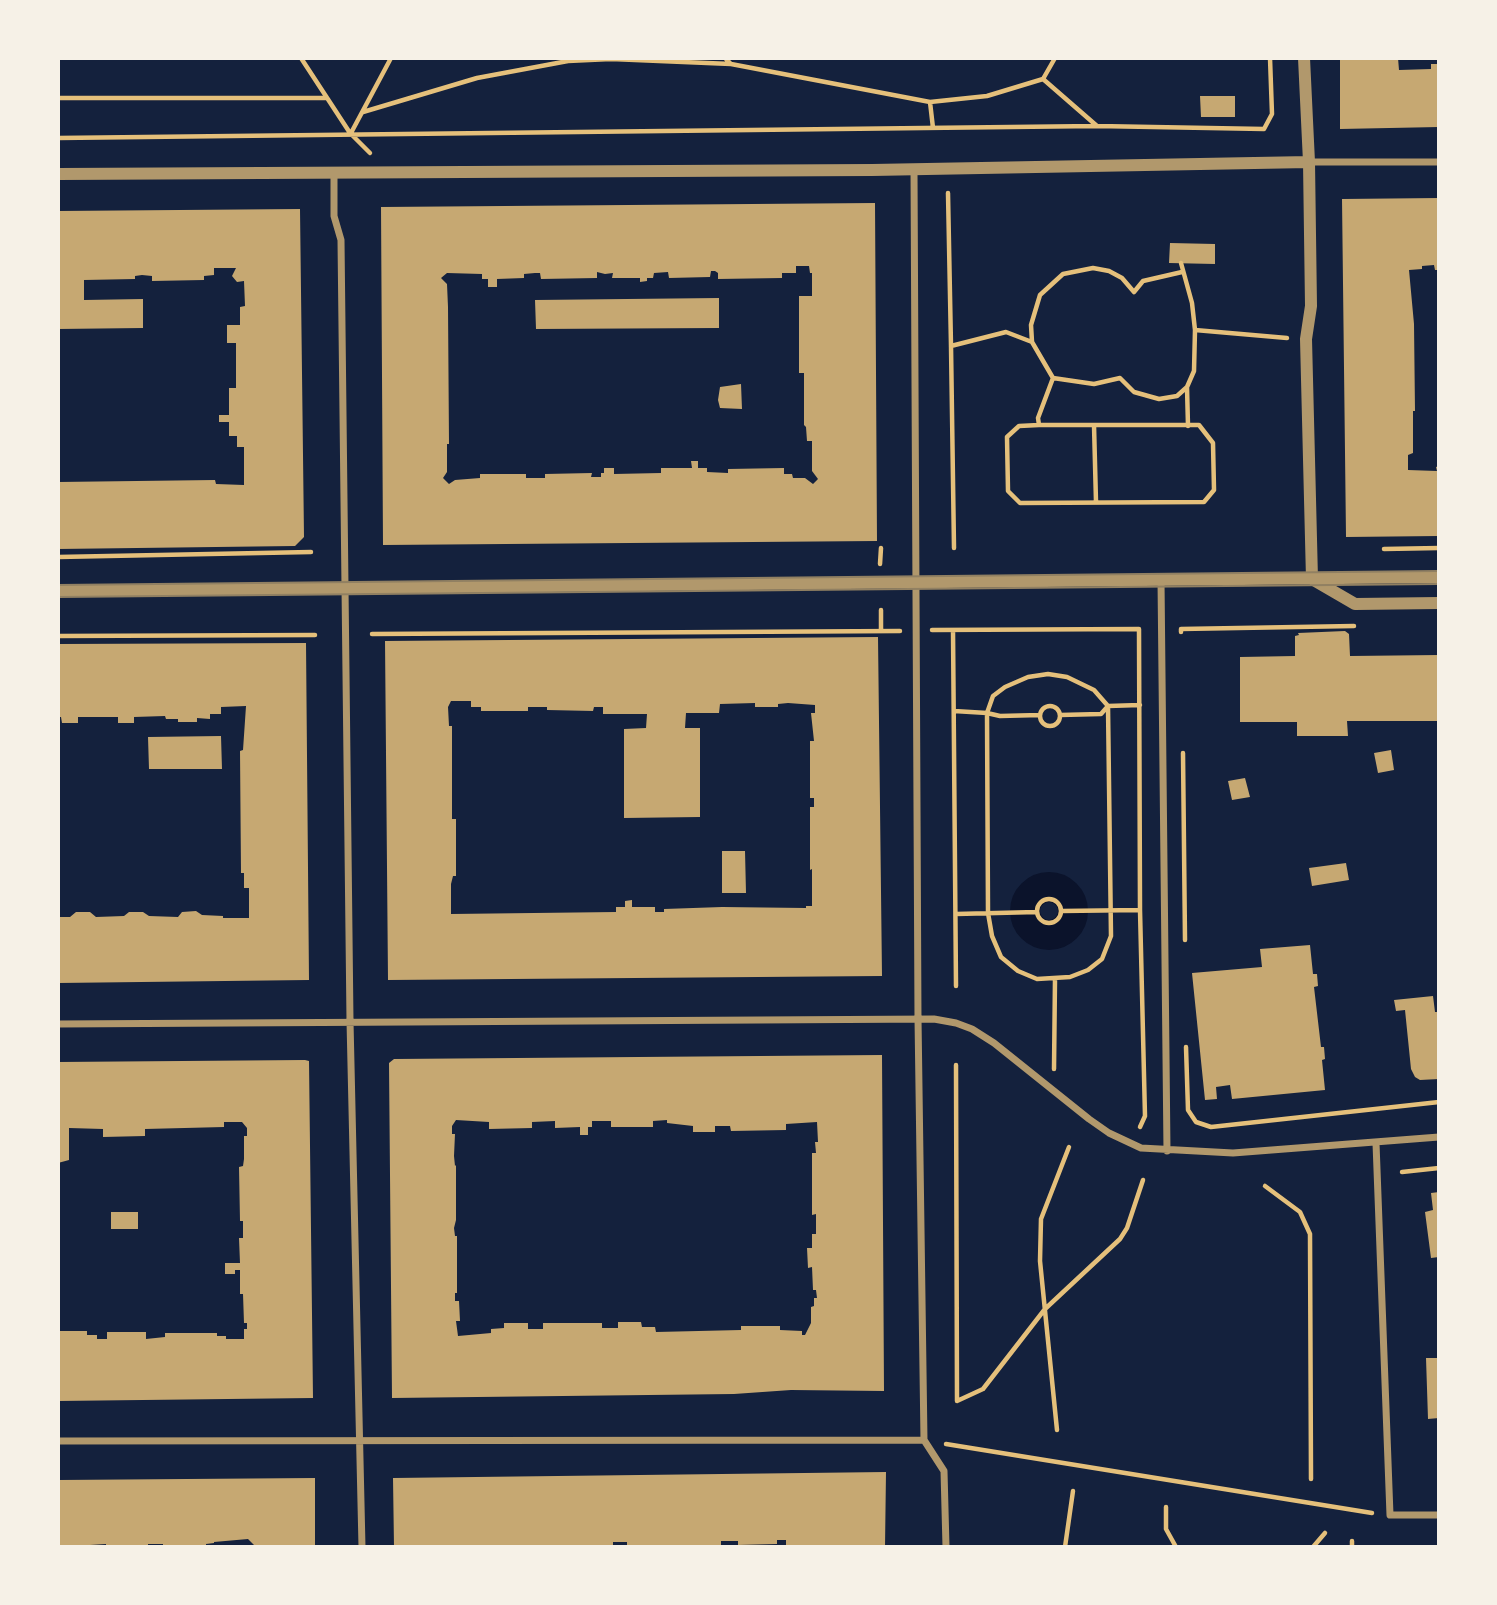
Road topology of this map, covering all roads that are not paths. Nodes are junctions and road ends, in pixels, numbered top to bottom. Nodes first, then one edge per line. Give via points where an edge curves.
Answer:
1 (1304, 58) edge
2 (1309, 162) junction
3 (1439, 162) edge
4 (914, 169) junction
5 (334, 172) junction
6 (58, 174) edge
7 (1439, 578) edge
8 (1312, 579) junction
9 (1161, 580) junction
10 (917, 583) junction
11 (346, 588) junction
12 (58, 591) edge
13 (1439, 603) edge
14 (918, 1018) junction
15 (350, 1021) junction
16 (58, 1024) edge
17 (1439, 1137) edge
18 (1376, 1143) junction
19 (1167, 1151) junction
20 (360, 1440) junction
21 (924, 1440) junction
22 (58, 1441) edge
23 (1439, 1515) edge
24 (362, 1547) edge
25 (946, 1547) edge

1 - 2 street
2 - 3 street
2 - 4 street
2 - 8 street via 1311,306 1306,339
4 - 5 street
4 - 10 street
5 - 6 street
5 - 11 street via 334,216 341,240
7 - 8 street
8 - 9 street
8 - 13 street via 1355,604
9 - 10 street
9 - 19 street
10 - 11 street
10 - 14 street
11 - 12 street
11 - 15 street
14 - 15 street
14 - 19 street via 972,1029 1109,1133 1141,1147
14 - 21 street
15 - 16 street
15 - 20 street
17 - 18 street
18 - 19 street via 1233,1153
18 - 23 street via 1390,1515
20 - 21 street
20 - 22 street
20 - 24 street
21 - 25 street via 944,1471

